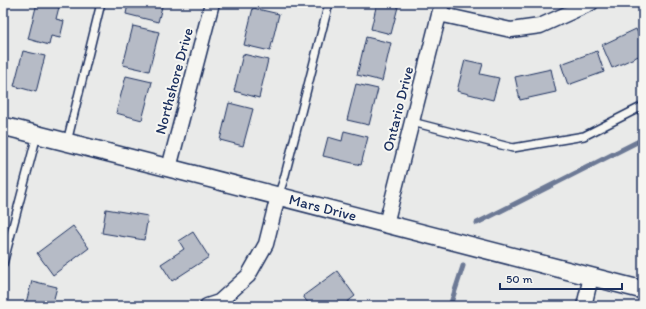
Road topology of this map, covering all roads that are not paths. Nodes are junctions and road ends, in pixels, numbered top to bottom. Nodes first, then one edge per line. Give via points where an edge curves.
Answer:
1 (101, 3) edge
2 (212, 3) edge
3 (329, 3) edge
4 (591, 3) edge
5 (440, 8) edge
6 (643, 106) edge
7 (412, 122) junction
8 (3, 126) edge
9 (37, 135) junction
10 (67, 142) junction
11 (168, 168) junction
12 (278, 196) junction
13 (386, 224) junction
14 (3, 264) edge
15 (592, 277) junction
16 (643, 290) edge
17 (207, 306) edge
18 (584, 306) edge

1 - 10 lane
2 - 11 street, Northshore Drive
3 - 12 lane
4 - 5 street via 540,26 511,30
5 - 7 street, Ontario Drive
6 - 7 lane via 584,136 513,148
7 - 13 street, Ontario Drive
8 - 9 street, Mars Drive
9 - 10 street, Mars Drive
9 - 14 lane
10 - 11 street, Mars Drive
11 - 12 street, Mars Drive
12 - 13 street, Mars Drive
12 - 17 street via 266,244 248,276 218,302
13 - 15 street, Mars Drive
15 - 16 street, Mars Drive
15 - 18 street

